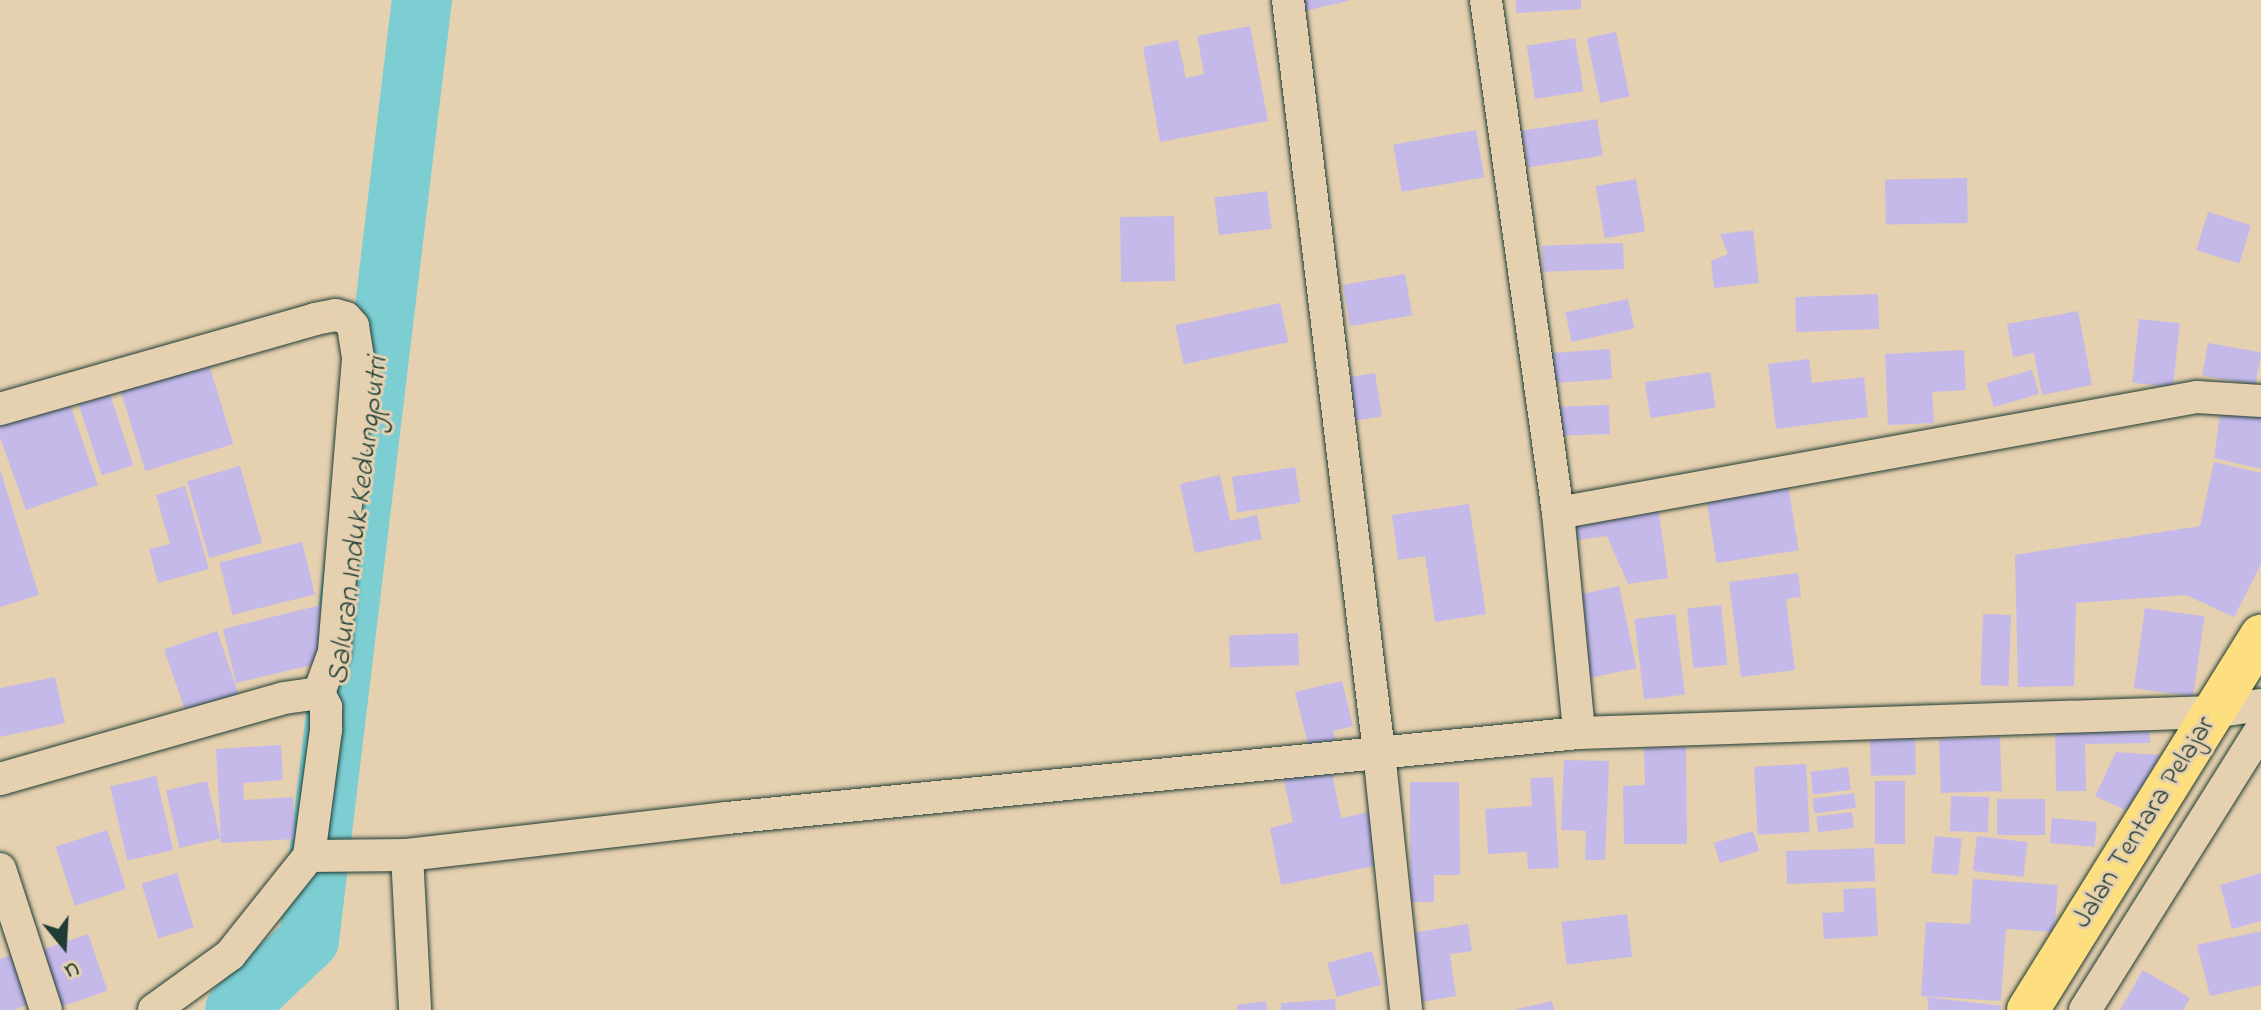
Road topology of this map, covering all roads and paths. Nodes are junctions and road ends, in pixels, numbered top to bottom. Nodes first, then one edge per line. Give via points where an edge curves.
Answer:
1 (1288, 0) edge
2 (1486, 0) edge
3 (2261, 401) edge
4 (0, 409) edge
5 (1558, 513) junction
6 (2261, 636) edge
7 (319, 693) junction
8 (2261, 705) edge
9 (2213, 712) junction
10 (2261, 729) edge
11 (1579, 733) junction
12 (1379, 752) junction
13 (0, 779) edge
14 (407, 855) junction
15 (324, 856) junction
16 (0, 869) edge
17 (46, 1010) edge
18 (154, 1010) edge
19 (415, 1010) edge
20 (1406, 1010) edge
21 (2028, 1010) edge
22 (2085, 1010) edge

1 - 12 street
2 - 5 street
3 - 5 street via 2197,397
4 - 7 street via 315,319 346,318 353,326 358,359 334,652
5 - 11 street
6 - 9 main road, Jalan Tentara Pelajar
7 - 13 street via 284,698
7 - 15 street via 326,707
8 - 9 street
9 - 11 street
9 - 21 main road, Jalan Tentara Pelajar
10 - 22 street
11 - 12 street
12 - 14 street
12 - 20 street
14 - 15 street
14 - 19 street
15 - 18 street via 230,955
16 - 17 street

